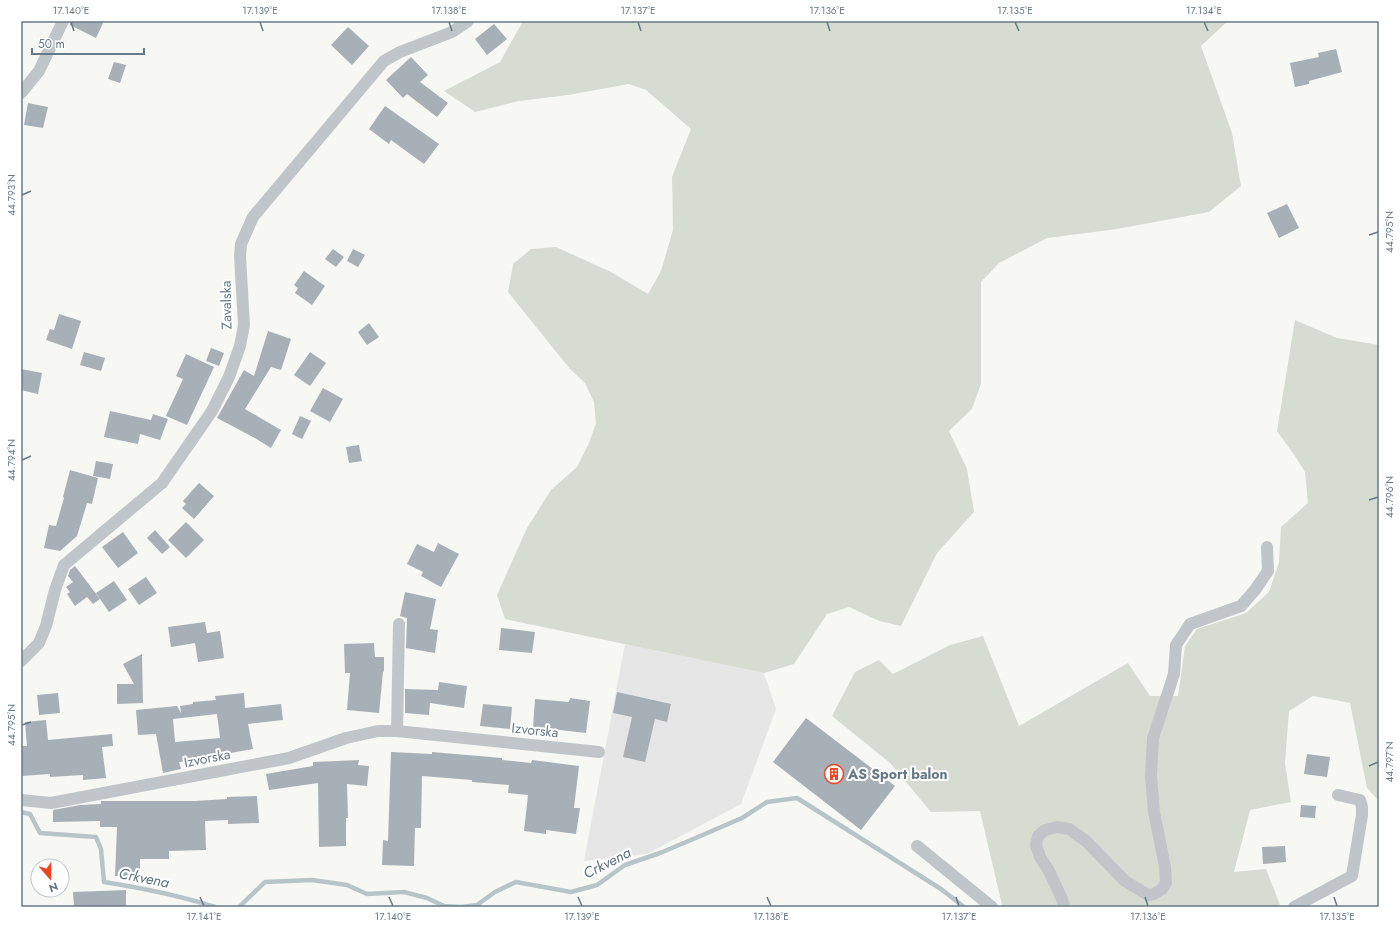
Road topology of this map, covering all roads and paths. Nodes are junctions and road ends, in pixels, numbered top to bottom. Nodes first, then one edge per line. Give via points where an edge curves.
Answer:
1 (63, 21) edge
2 (468, 21) edge
3 (21, 93) edge
4 (1267, 547) dead end
5 (399, 624) dead end
6 (21, 661) edge
7 (397, 731) junction
8 (599, 752) dead end
9 (1338, 795) dead end
10 (21, 800) edge
11 (917, 846) dead end
12 (992, 907) edge
13 (1064, 907) edge
14 (1294, 907) edge

1 - 3 street via 39,71
2 - 6 street, Zavalska via 452,32 400,52 384,61 253,217 241,244 244,325 240,346 229,377 212,411 162,483 64,565 39,643
4 - 13 street via 1268,571 1241,606 1190,624 1176,645 1174,674 1153,738 1154,812 1166,883 1162,889 1148,895 1125,881 1086,841 1069,829 1057,827 1045,830 1038,836 1036,845
5 - 7 street
7 - 8 street, Izvorska
7 - 10 street, Izvorska via 378,731 346,738 289,758 52,803
9 - 14 street via 1360,800 1362,807 1352,876
11 - 12 street

